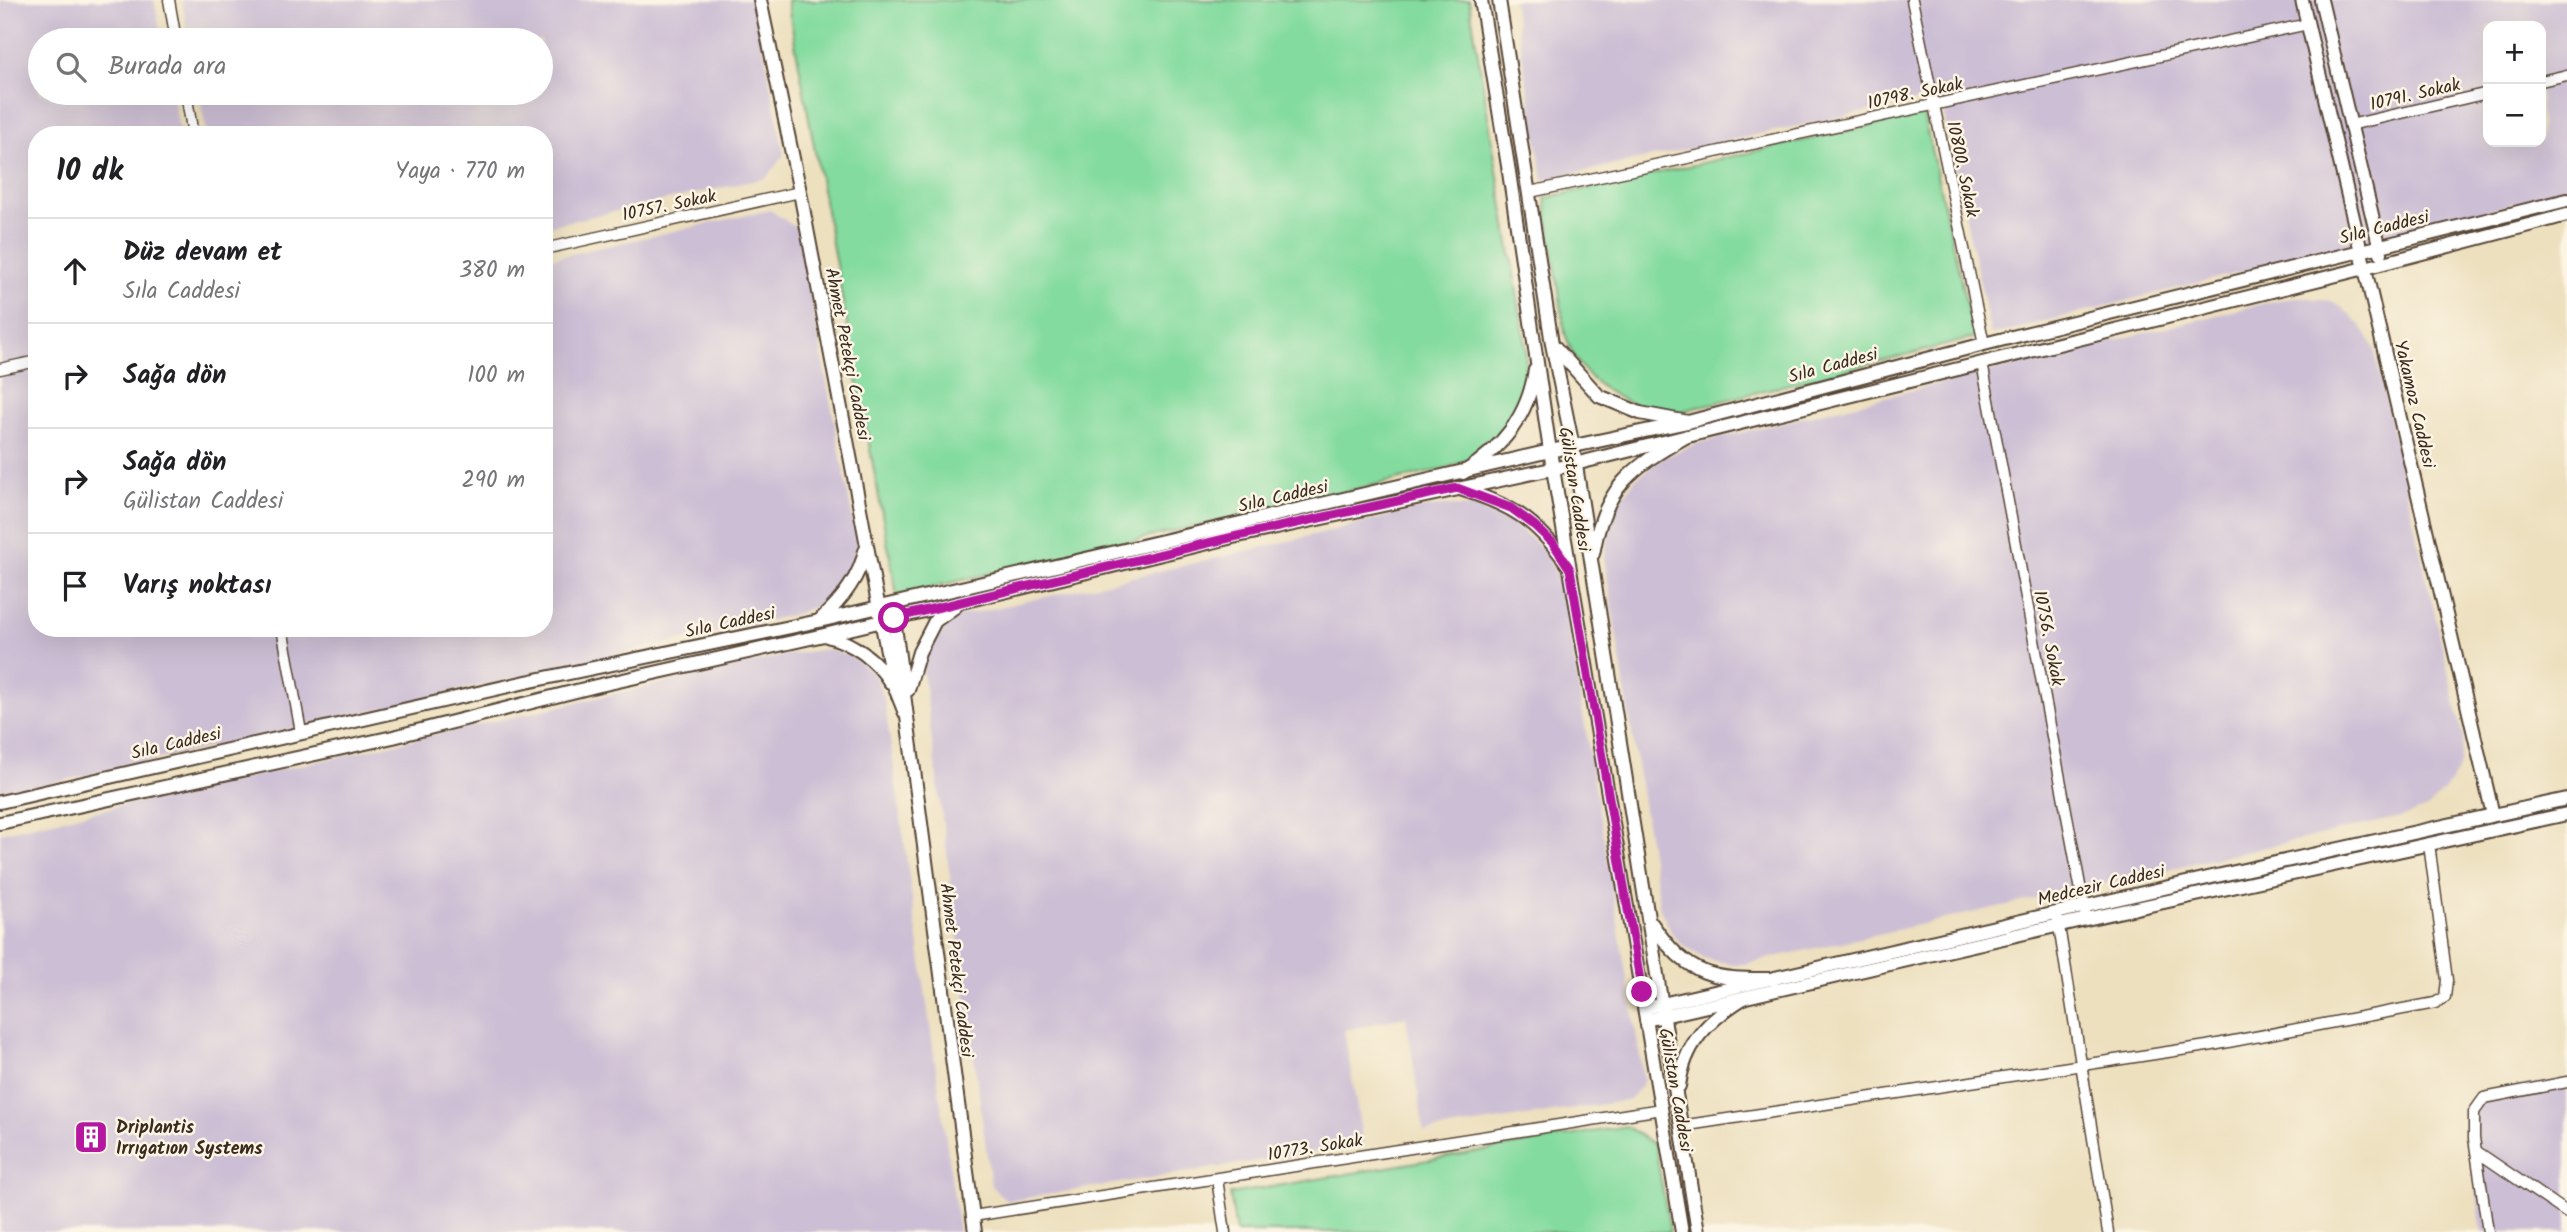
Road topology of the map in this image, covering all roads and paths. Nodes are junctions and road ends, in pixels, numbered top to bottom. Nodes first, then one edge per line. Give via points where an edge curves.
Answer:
1 (169, 0) edge
2 (760, 0) edge
3 (1481, 0) edge
4 (1499, 0) edge
5 (1912, 0) edge
6 (2302, 0) edge
7 (2320, 0) edge
8 (2308, 24) junction
9 (174, 28) edge
10 (2567, 75) edge
11 (2546, 80) edge
12 (2483, 94) edge
13 (188, 105) edge
14 (1934, 105) junction
15 (2350, 125) junction
16 (192, 126) edge
17 (800, 192) junction
18 (1530, 192) junction
19 (2567, 200) edge
20 (2567, 215) edge
21 (2379, 246) junction
22 (553, 247) edge
23 (2361, 250) junction
24 (2383, 263) junction
25 (2365, 268) junction
26 (1552, 344) junction
27 (1984, 344) junction
28 (1536, 353) junction
29 (28, 363) edge
30 (1982, 363) junction
31 (0, 369) edge
32 (1688, 422) junction
33 (1687, 436) junction
34 (1573, 447) junction
35 (1550, 451) junction
36 (1575, 464) junction
37 (1553, 467) junction
38 (1463, 472) junction
39 (1457, 488) junction
40 (866, 544) junction
41 (1591, 565) junction
42 (1570, 569) junction
43 (961, 602) junction
44 (892, 604) junction
45 (878, 607) junction
46 (894, 618) junction
47 (819, 621) junction
48 (881, 621) junction
49 (824, 635) junction
50 (284, 637) edge
51 (902, 697) junction
52 (301, 732) junction
53 (2567, 799) edge
54 (0, 802) edge
55 (2567, 814) edge
56 (2493, 815) junction
57 (0, 823) edge
58 (2428, 844) junction
59 (2085, 913) junction
60 (1649, 920) junction
61 (2058, 920) junction
62 (1774, 979) junction
63 (1742, 999) junction
64 (1664, 1011) junction
65 (1646, 1014) junction
66 (2083, 1065) junction
67 (2567, 1082) edge
68 (1677, 1101) junction
69 (1662, 1109) junction
70 (1681, 1126) junction
71 (2476, 1151) junction
72 (1217, 1179) junction
73 (2567, 1213) edge
74 (973, 1216) junction
75 (975, 1232) edge
76 (1226, 1232) edge
77 (1682, 1232) edge
78 (1698, 1232) edge
79 (2108, 1232) edge
80 (2488, 1232) edge

1 - 9 street
2 - 17 street, Ahmet Petekçi Caddesi
3 - 28 street, Gülistan Caddesi
4 - 18 street, Gülistan Caddesi
5 - 14 street, 10800. Sokak
6 - 8 street, Yakamoz Caddesi
7 - 15 street
8 - 14 street, 10798. Sokak
8 - 23 street, Yakamoz Caddesi
10 - 11 street
12 - 15 street, 10791. Sokak
13 - 16 street
14 - 18 street, 10798. Sokak
14 - 27 street, 10800. Sokak
15 - 21 street
17 - 22 street, 10757. Sokak
17 - 40 street, Ahmet Petekçi Caddesi
18 - 26 street, Gülistan Caddesi
19 - 21 street, Sıla Caddesi
20 - 24 street, Sıla Caddesi
21 - 23 street, Sıla Caddesi
21 - 24 street
23 - 25 street, Yakamoz Caddesi
23 - 27 street, Sıla Caddesi
24 - 25 street, Sıla Caddesi
25 - 30 street, Sıla Caddesi
25 - 56 street, Yakamoz Caddesi
26 - 32 street via 1599,396 1633,411
26 - 34 street, Gülistan Caddesi
27 - 32 street, Sıla Caddesi
28 - 35 street, Gülistan Caddesi
28 - 38 street via 1530,395 1519,421 1489,454
29 - 31 street
30 - 33 street, Sıla Caddesi
30 - 59 street, 10756. Sokak
32 - 34 street, Sıla Caddesi
33 - 36 street, Sıla Caddesi
33 - 41 street via 1623,479 1597,530
34 - 35 street, Sıla Caddesi
34 - 36 street, Gülistan Caddesi
35 - 37 street, Gülistan Caddesi
35 - 38 street, Sıla Caddesi
36 - 37 street, Sıla Caddesi
36 - 41 street, Gülistan Caddesi
37 - 39 street, Sıla Caddesi
37 - 42 street, Gülistan Caddesi
38 - 44 street, Sıla Caddesi
39 - 42 street via 1511,508 1553,543
39 - 43 street, Sıla Caddesi
40 - 45 street, Ahmet Petekçi Caddesi
40 - 47 street via 850,586
41 - 60 street, Gülistan Caddesi
42 - 65 street, Gülistan Caddesi
43 - 46 street, Sıla Caddesi
43 - 51 street via 935,621
44 - 45 street, Sıla Caddesi
44 - 46 street, Ahmet Petekçi Caddesi
45 - 47 street, Sıla Caddesi
45 - 48 street, Ahmet Petekçi Caddesi
46 - 48 street, Sıla Caddesi
46 - 51 street, Ahmet Petekçi Caddesi
47 - 52 street, Sıla Caddesi
48 - 49 street, Sıla Caddesi
48 - 51 street, Ahmet Petekçi Caddesi
49 - 51 street via 841,640 873,661
49 - 57 street, Sıla Caddesi via 393,737
50 - 52 street
51 - 74 street, Ahmet Petekçi Caddesi
52 - 54 street, Sıla Caddesi
53 - 56 street, Medcezir Caddesi
55 - 58 street, Medcezir Caddesi
56 - 59 street, Medcezir Caddesi
58 - 59 street, Medcezir Caddesi
58 - 66 street via 2447,980 2445,997 2435,1003 2207,1046
59 - 61 street, Medcezir Caddesi
60 - 62 street via 1671,949 1703,972
60 - 64 street, Gülistan Caddesi
61 - 62 street, Medcezir Caddesi
61 - 63 street, Medcezir Caddesi
61 - 66 street
62 - 64 street, Medcezir Caddesi
63 - 64 street, Medcezir Caddesi
63 - 68 street via 1719,1013 1692,1042 1682,1065
64 - 65 street, Medcezir Caddesi
64 - 68 street, Gülistan Caddesi
65 - 69 street, Gülistan Caddesi
66 - 70 street
66 - 79 street
67 - 71 street via 2484,1098 2474,1112
68 - 70 street, Gülistan Caddesi
69 - 72 street, 10773. Sokak
69 - 77 street, Gülistan Caddesi
70 - 78 street, Gülistan Caddesi
71 - 73 street
71 - 80 street
72 - 74 street, 10773. Sokak
72 - 76 street
74 - 75 street, Ahmet Petekçi Caddesi

